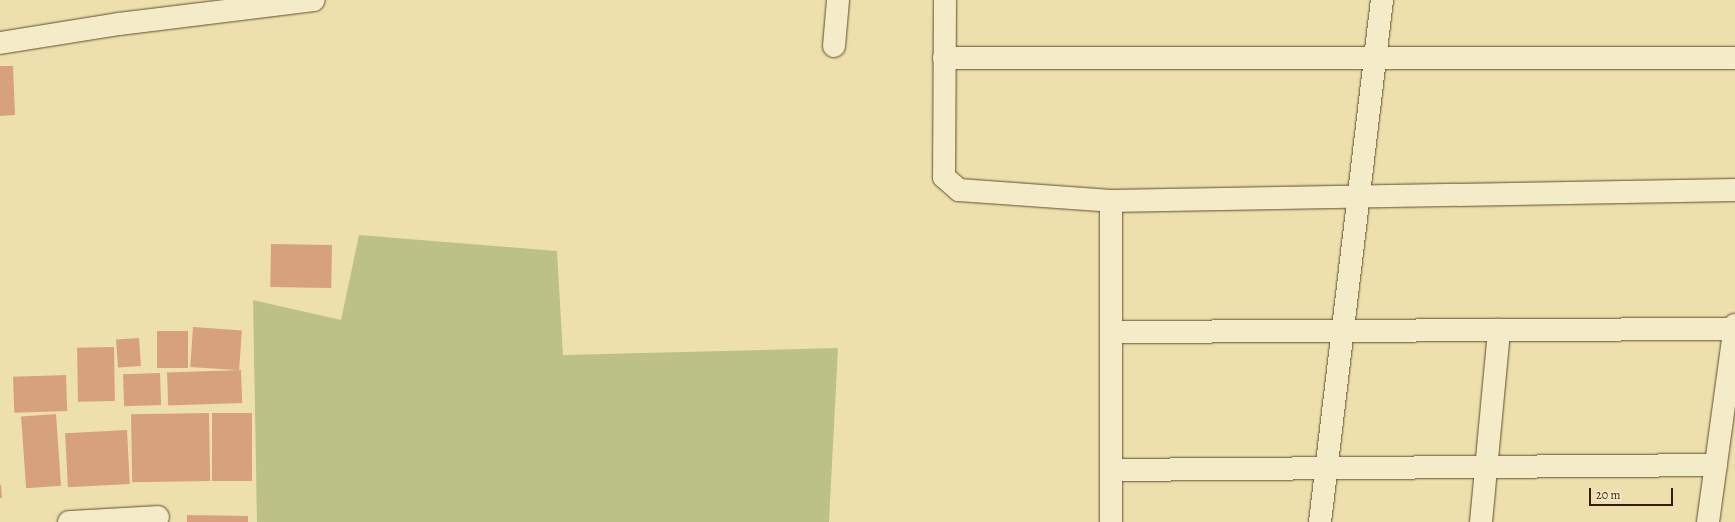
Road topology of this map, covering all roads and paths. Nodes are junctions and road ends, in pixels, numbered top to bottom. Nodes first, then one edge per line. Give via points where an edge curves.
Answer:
1 (314, 0) edge
2 (838, 0) edge
3 (945, 0) edge
4 (1382, 0) edge
5 (0, 43) edge
6 (834, 46) dead end
7 (944, 58) junction
8 (1375, 58) junction
9 (1735, 58) edge
10 (1735, 190) edge
11 (1359, 197) junction
12 (1111, 201) junction
13 (1735, 327) edge
14 (1499, 330) junction
15 (1343, 331) junction
16 (1111, 332) junction
17 (1716, 465) junction
18 (1486, 466) junction
19 (1326, 468) junction
20 (1111, 470) junction
21 (158, 517) dead end
22 (69, 522) edge
23 (1111, 522) edge
24 (1320, 522) edge
25 (1481, 522) edge
26 (1708, 522) edge

1 - 5 street via 120,24
2 - 6 street
3 - 7 street
4 - 8 street
7 - 8 street
7 - 12 street via 944,177 950,184 960,190
8 - 9 street
8 - 11 street
10 - 11 street
11 - 12 street
11 - 15 street
12 - 16 street
13 - 14 street
13 - 17 street
14 - 15 street
14 - 18 street
15 - 16 street
15 - 19 street
16 - 20 street
17 - 18 street
17 - 26 street
18 - 19 street
18 - 25 street
19 - 20 street
19 - 24 street
20 - 23 street
21 - 22 street

